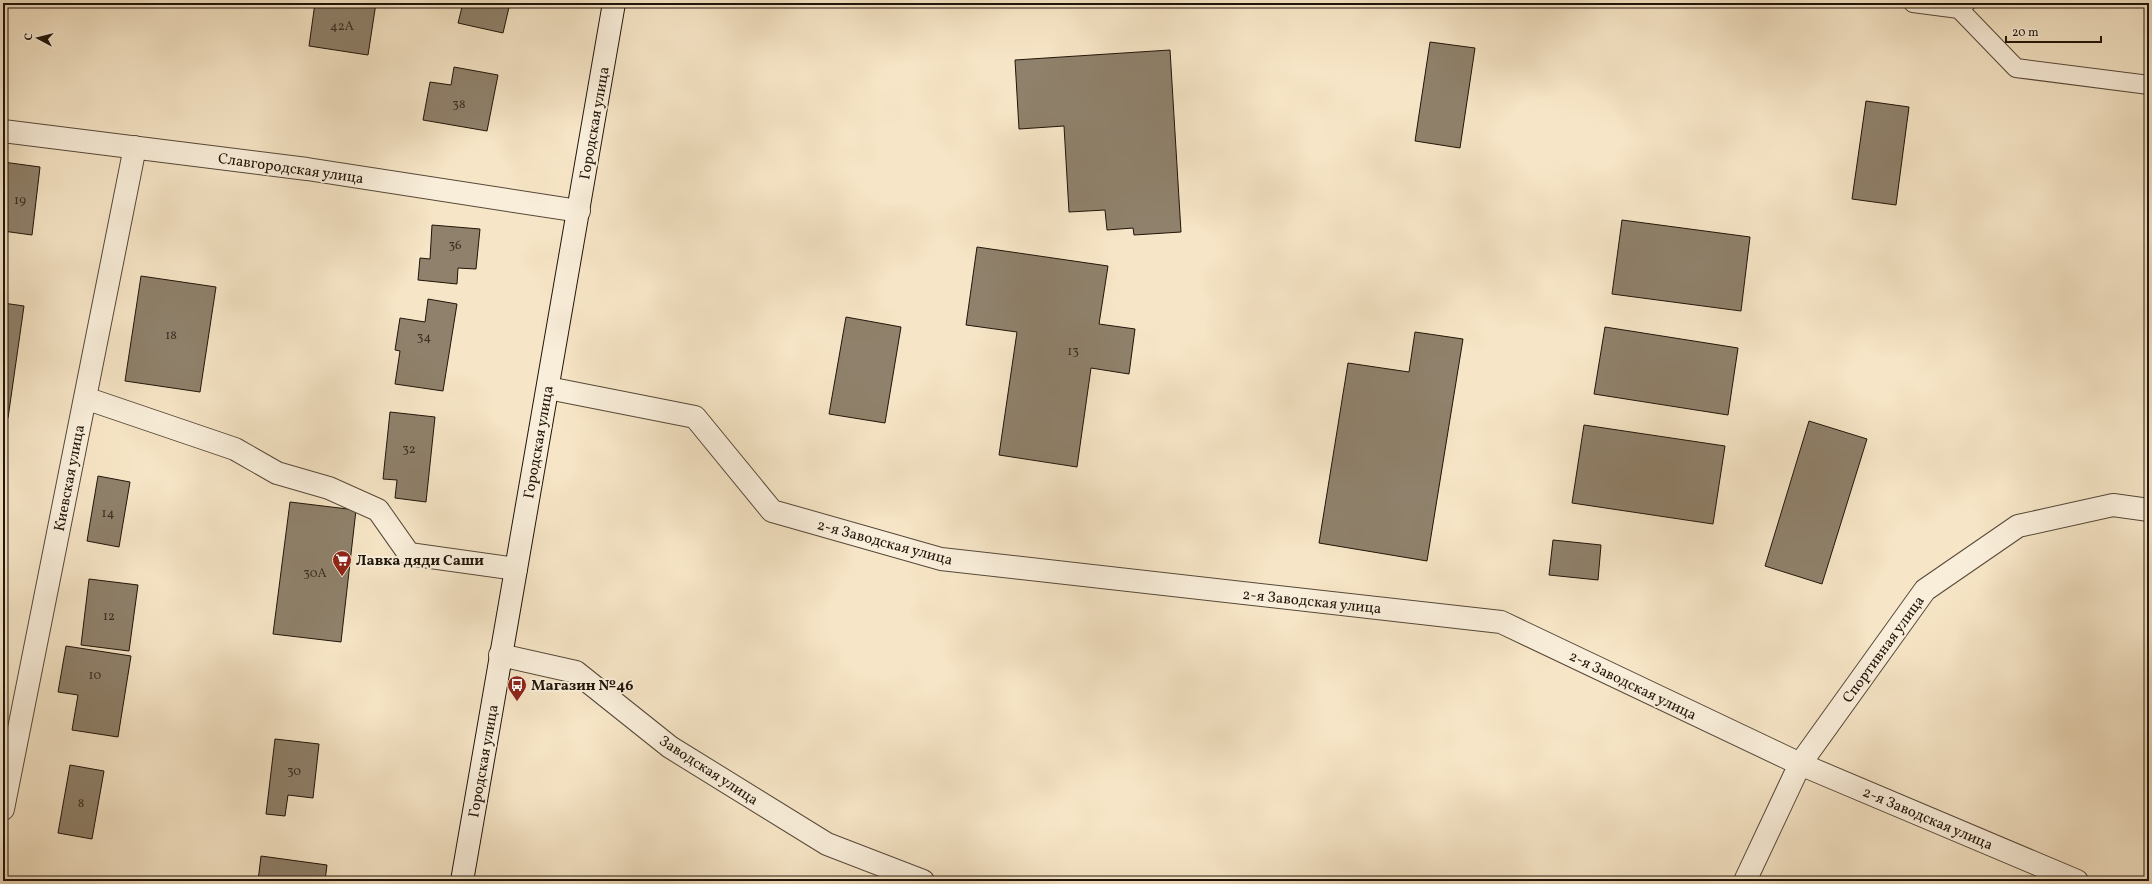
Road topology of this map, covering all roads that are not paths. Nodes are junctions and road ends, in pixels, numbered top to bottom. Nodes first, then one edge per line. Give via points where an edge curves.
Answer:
1 (614, 3) edge
2 (1913, 3) edge
3 (1962, 6) edge
4 (2149, 85) edge
5 (3, 131) edge
6 (135, 147) junction
7 (579, 211) junction
8 (548, 388) junction
9 (85, 398) junction
10 (2149, 510) edge
11 (516, 569) junction
12 (500, 655) junction
13 (1800, 764) junction
14 (3, 809) edge
15 (462, 881) edge
16 (923, 881) edge
17 (1745, 881) edge
18 (2077, 881) edge

1 - 7 street, Городская улица
2 - 3 lane
3 - 4 lane via 2016,68
5 - 6 street, Славгородская улица
6 - 7 street, Славгородская улица via 308,169
6 - 9 street, Киевская улица
7 - 8 street, Городская улица
8 - 11 street, Городская улица
8 - 13 street, 2-я Заводская улица via 695,417 772,511 941,559 1501,622
9 - 11 street via 235,449 277,473 329,488 378,510 409,554
9 - 14 street, Киевская улица
10 - 13 street, Спортивная улица via 2114,505 2018,526 1925,590
11 - 12 street, Городская улица
12 - 15 street, Городская улица
12 - 16 street, Заводская улица via 576,672 670,747 827,844
13 - 17 street, Спортивная улица
13 - 18 street, 2-я Заводская улица

